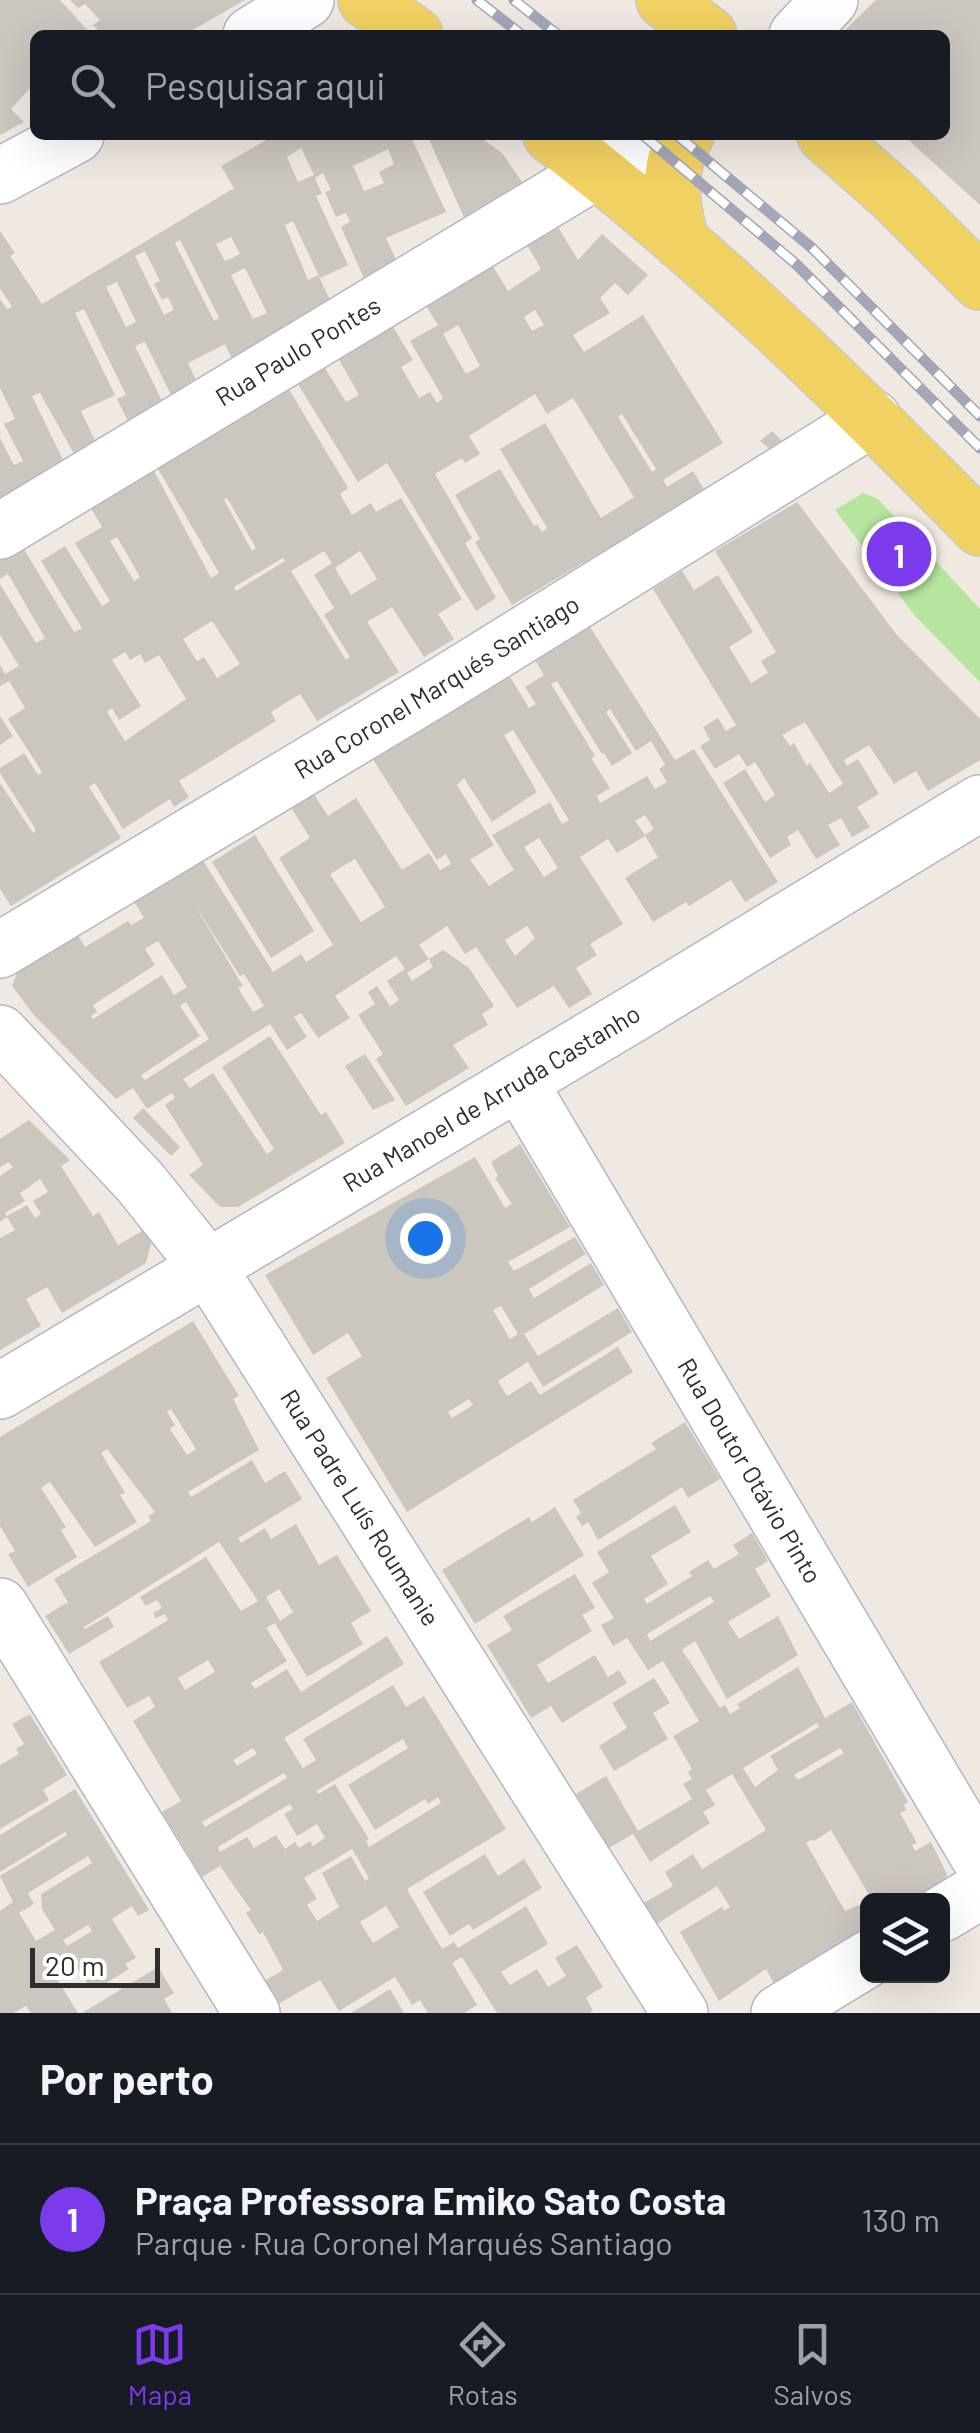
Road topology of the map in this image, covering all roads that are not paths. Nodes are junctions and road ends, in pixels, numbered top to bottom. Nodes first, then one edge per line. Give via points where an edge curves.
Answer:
1 (306, 0) edge
2 (366, 0) edge
3 (664, 0) edge
4 (830, 0) edge
5 (259, 30) edge
6 (408, 30) edge
7 (703, 30) edge
8 (802, 30) edge
9 (67, 140) edge
10 (557, 140) edge
11 (647, 140) edge
12 (684, 140) edge
13 (831, 140) edge
14 (596, 170) junction
15 (0, 176) edge
16 (680, 242) junction
17 (980, 282) edge
18 (873, 418) junction
19 (980, 528) edge
20 (0, 532) edge
21 (980, 803) edge
22 (0, 950) edge
23 (0, 1032) edge
24 (519, 1082) junction
25 (208, 1266) junction
26 (0, 1391) edge
27 (0, 1606) edge
28 (980, 1859) edge
29 (980, 1892) edge
30 (950, 1909) edge
31 (860, 1964) edge
32 (252, 2013) edge
33 (680, 2013) edge
34 (778, 2013) edge

1 - 5 street
2 - 6 main road
3 - 7 main road
4 - 8 street
9 - 15 street
10 - 14 main road
11 - 14 street, Rua Paulo Pontes
12 - 16 main road via 670,188
13 - 17 main road
14 - 16 main road
14 - 20 street, Rua Paulo Pontes
16 - 18 main road
18 - 19 main road
18 - 22 street, Rua Coronel Marqués Santiago
21 - 24 street, Rua Manoel de Arruda Castanho
23 - 25 street, Rua Padre Luís Roumanie
24 - 25 street, Rua Manoel de Arruda Castanho
24 - 28 street, Rua Doutor Otávio Pinto
25 - 26 street, Rua Manoel de Arruda Castanho
25 - 33 street, Rua Padre Luís Roumanie
27 - 32 street
29 - 30 street
31 - 34 street

